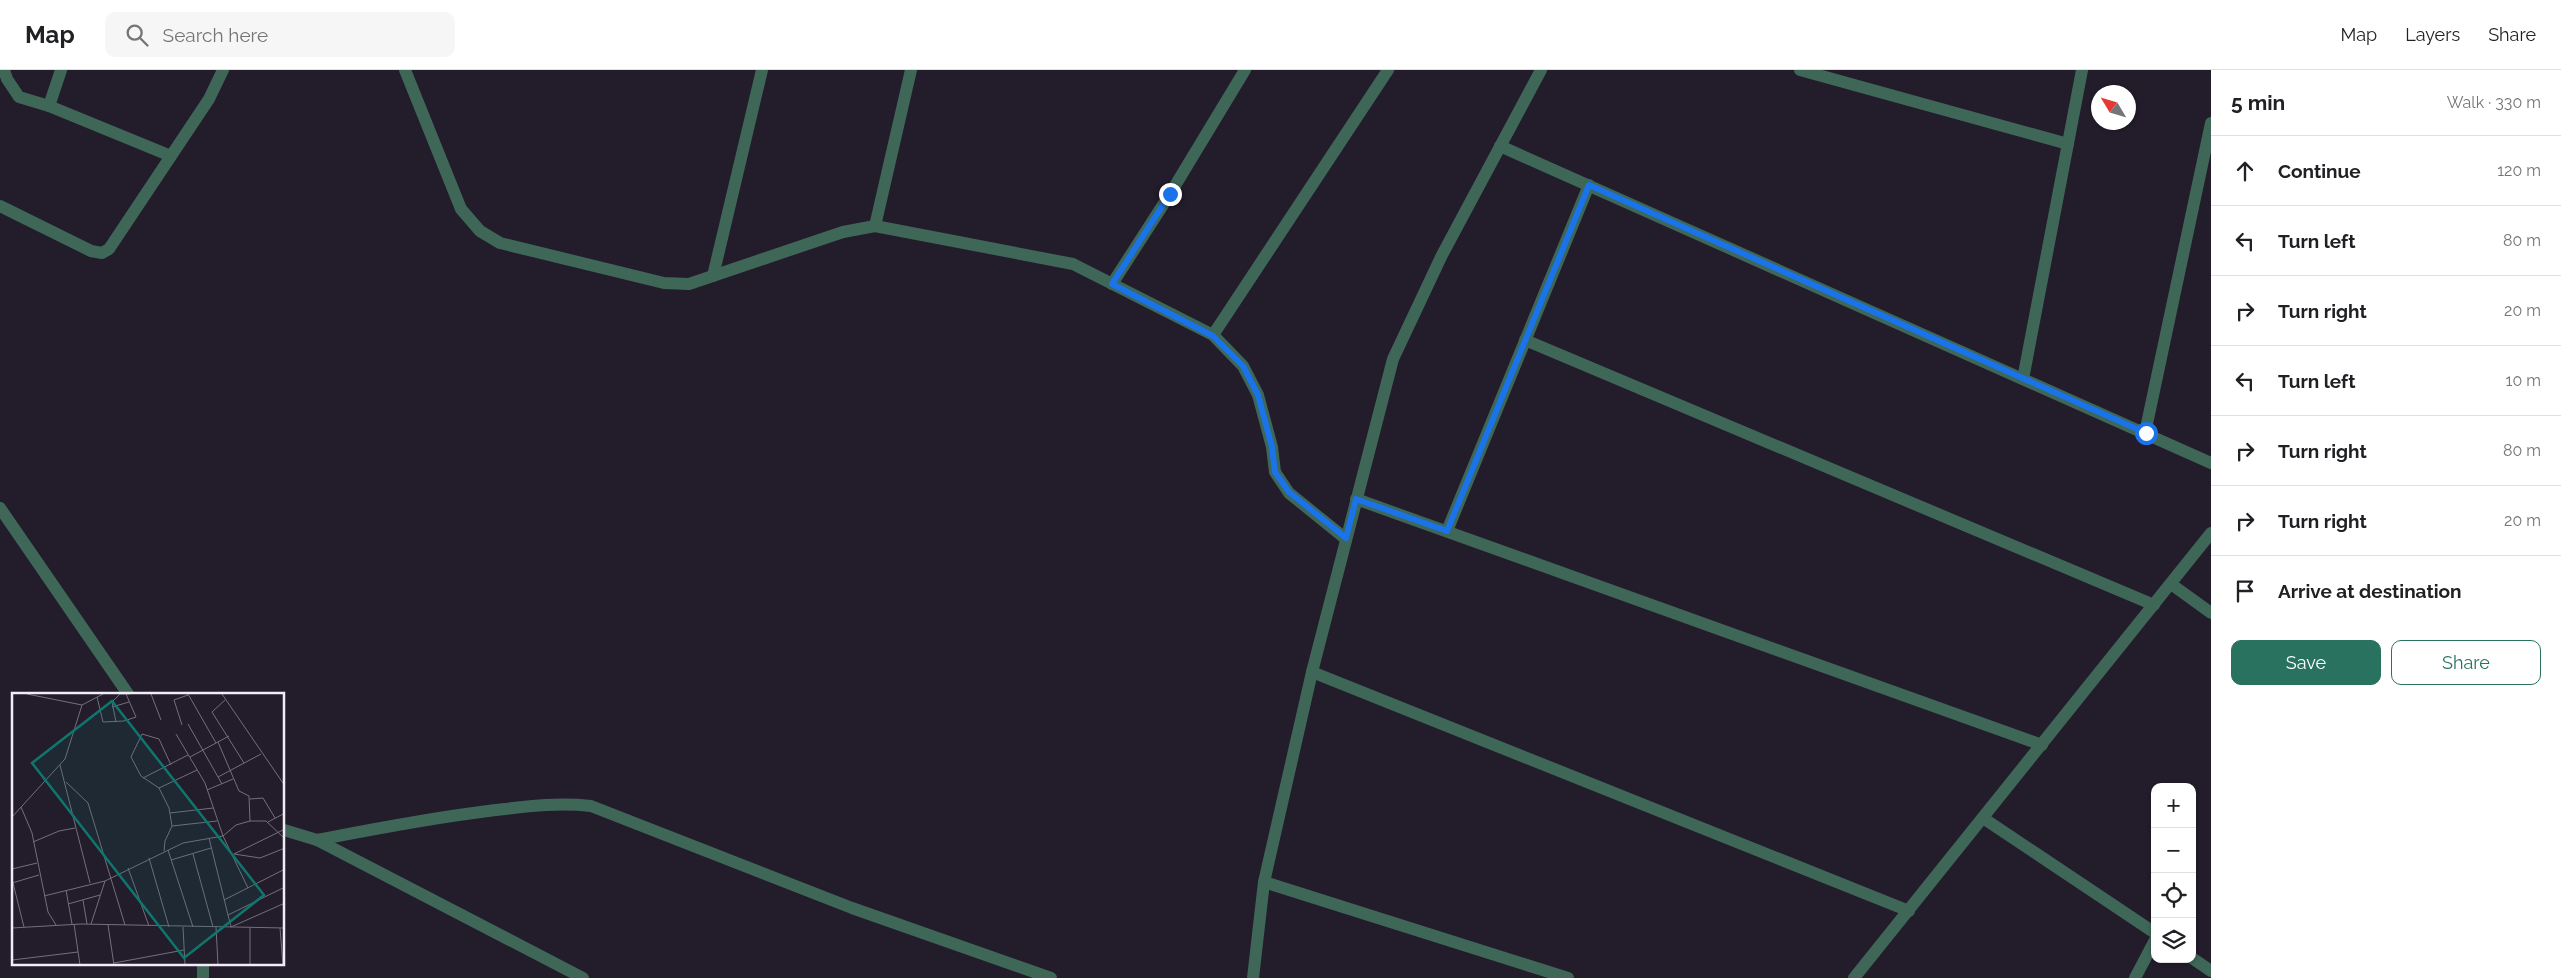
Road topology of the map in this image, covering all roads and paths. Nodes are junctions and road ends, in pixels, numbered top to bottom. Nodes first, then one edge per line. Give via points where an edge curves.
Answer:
1 (4, 70) edge
2 (61, 70) edge
3 (223, 70) edge
4 (406, 70) edge
5 (762, 70) edge
6 (911, 70) edge
7 (1245, 70) edge
8 (1388, 70) edge
9 (1541, 70) edge
10 (1800, 70) edge
11 (2082, 70) edge
12 (48, 106) junction
13 (2211, 123) edge
14 (2068, 144) junction
15 (1500, 146) junction
16 (171, 156) junction
17 (1589, 185) junction
18 (0, 206) edge
19 (875, 226) junction
20 (713, 276) junction
21 (1112, 284) junction
22 (1213, 336) junction
23 (1526, 340) junction
24 (2023, 379) junction
25 (2146, 433) junction
26 (2211, 462) edge
27 (1356, 499) junction
28 (0, 508) edge
29 (1447, 531) junction
30 (2211, 533) edge
31 (1346, 538) junction
32 (2171, 584) junction
33 (2154, 605) junction
34 (2211, 613) edge
35 (1312, 672) junction
36 (127, 693) edge
37 (2042, 745) junction
38 (1983, 818) junction
39 (285, 830) edge
40 (317, 840) junction
41 (1264, 882) junction
42 (1909, 911) junction
43 (2151, 930) edge
44 (2151, 948) edge
45 (2196, 961) edge
46 (2211, 971) edge
47 (583, 978) edge
48 (1050, 978) edge
49 (1253, 978) edge
50 (1568, 978) edge
51 (1854, 978) edge
52 (2135, 978) edge

1 - 12 street via 19,97
2 - 12 street
3 - 16 street via 209,99
4 - 20 street via 461,209 480,231 500,243 664,283 689,284
5 - 20 street
6 - 19 street
7 - 21 street
8 - 22 street
9 - 15 street
10 - 14 street
11 - 14 street
12 - 16 street
13 - 25 street
14 - 24 street
15 - 17 street
15 - 27 street via 1442,255 1393,359
16 - 18 street via 109,249 102,253
17 - 23 street
17 - 24 street
19 - 20 street via 843,232
19 - 21 street via 1073,264
21 - 22 street
22 - 31 street via 1243,366 1258,395 1275,472 1289,492
23 - 29 street
23 - 33 street
24 - 25 street
25 - 26 street
27 - 29 street
27 - 31 street
28 - 36 street
29 - 37 street
30 - 32 street
31 - 35 street
32 - 33 street
32 - 34 street
33 - 37 street
35 - 41 street
35 - 42 street
37 - 38 street
38 - 42 street
38 - 43 street
39 - 40 street
40 - 47 street
40 - 48 street via 427,819 514,808 562,803 591,806 852,908
41 - 49 street
41 - 50 street
42 - 51 street
44 - 52 street
45 - 46 street

